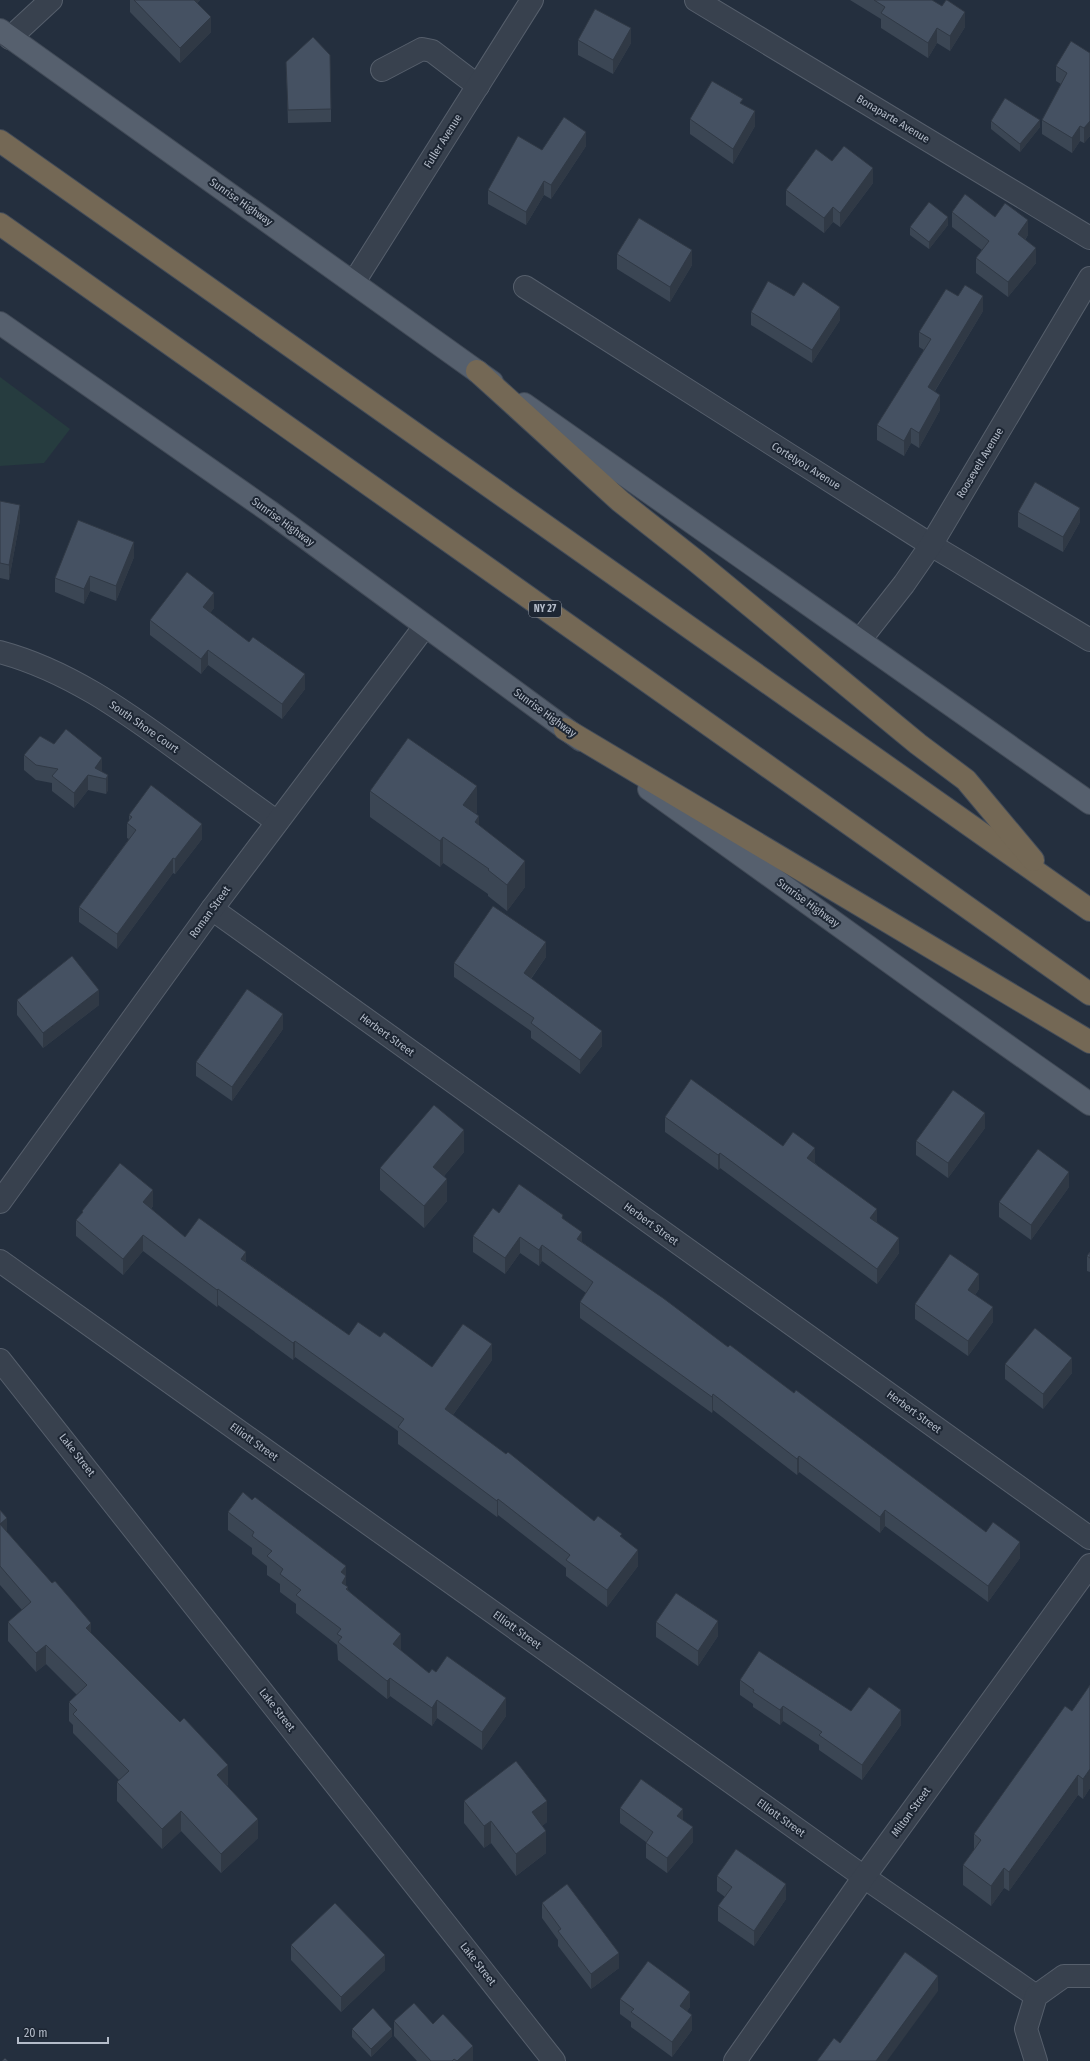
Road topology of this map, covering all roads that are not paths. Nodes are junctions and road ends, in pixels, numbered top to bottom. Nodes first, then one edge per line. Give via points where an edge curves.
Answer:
1 (51, 0) edge
2 (532, 0) edge
3 (696, 0) edge
4 (5, 34) edge
5 (382, 70) dead end
6 (478, 86) junction
7 (0, 141) edge
8 (0, 224) edge
9 (1090, 238) edge
10 (1090, 278) edge
11 (354, 282) junction
12 (526, 287) dead end
13 (0, 323) edge
14 (478, 371) junction
15 (931, 545) junction
16 (425, 626) junction
17 (860, 640) junction
18 (1090, 640) edge
19 (0, 652) edge
20 (565, 729) junction
21 (1090, 803) edge
22 (277, 822) junction
23 (1053, 884) junction
24 (212, 909) junction
25 (1090, 910) edge
26 (1090, 994) edge
27 (1090, 1042) edge
28 (1090, 1104) edge
29 (0, 1202) edge
30 (0, 1261) edge
31 (0, 1360) edge
32 (1090, 1538) edge
33 (1090, 1565) edge
34 (864, 1878) junction
35 (1090, 1976) edge
36 (1036, 1996) junction
37 (552, 2060) edge
38 (735, 2061) edge
39 (1036, 2061) edge

1 - 4 street
2 - 6 street, Fuller Avenue
3 - 9 street, Bonaparte Avenue
4 - 11 main road, Sunrise Highway
5 - 6 street via 422,49 432,51
6 - 11 street, Fuller Avenue
7 - 23 highway
8 - 26 highway, NY 27
10 - 15 street, Roosevelt Avenue
11 - 14 main road, Sunrise Highway
12 - 15 street, Cortelyou Avenue
13 - 16 main road, Sunrise Highway via 269,511
14 - 17 main road, Sunrise Highway
14 - 23 highway via 620,501 918,744 966,780
15 - 17 street, Roosevelt Avenue
15 - 18 street, Cortelyou Avenue
16 - 20 main road, Sunrise Highway
16 - 22 street, Roman Street
17 - 21 main road, Sunrise Highway
19 - 22 street, South Shore Court via 54,671 111,702
20 - 27 highway
20 - 28 main road, Sunrise Highway
22 - 24 street, Roman Street
23 - 25 highway
24 - 29 street, Roman Street
24 - 32 street, Herbert Street
30 - 34 street, Elliott Street
31 - 37 street, Lake Street
33 - 34 street, Milton Street
34 - 36 street, Elliott Street
34 - 38 street, Milton Street
35 - 36 street via 1064,1976
36 - 39 street via 1026,2029

